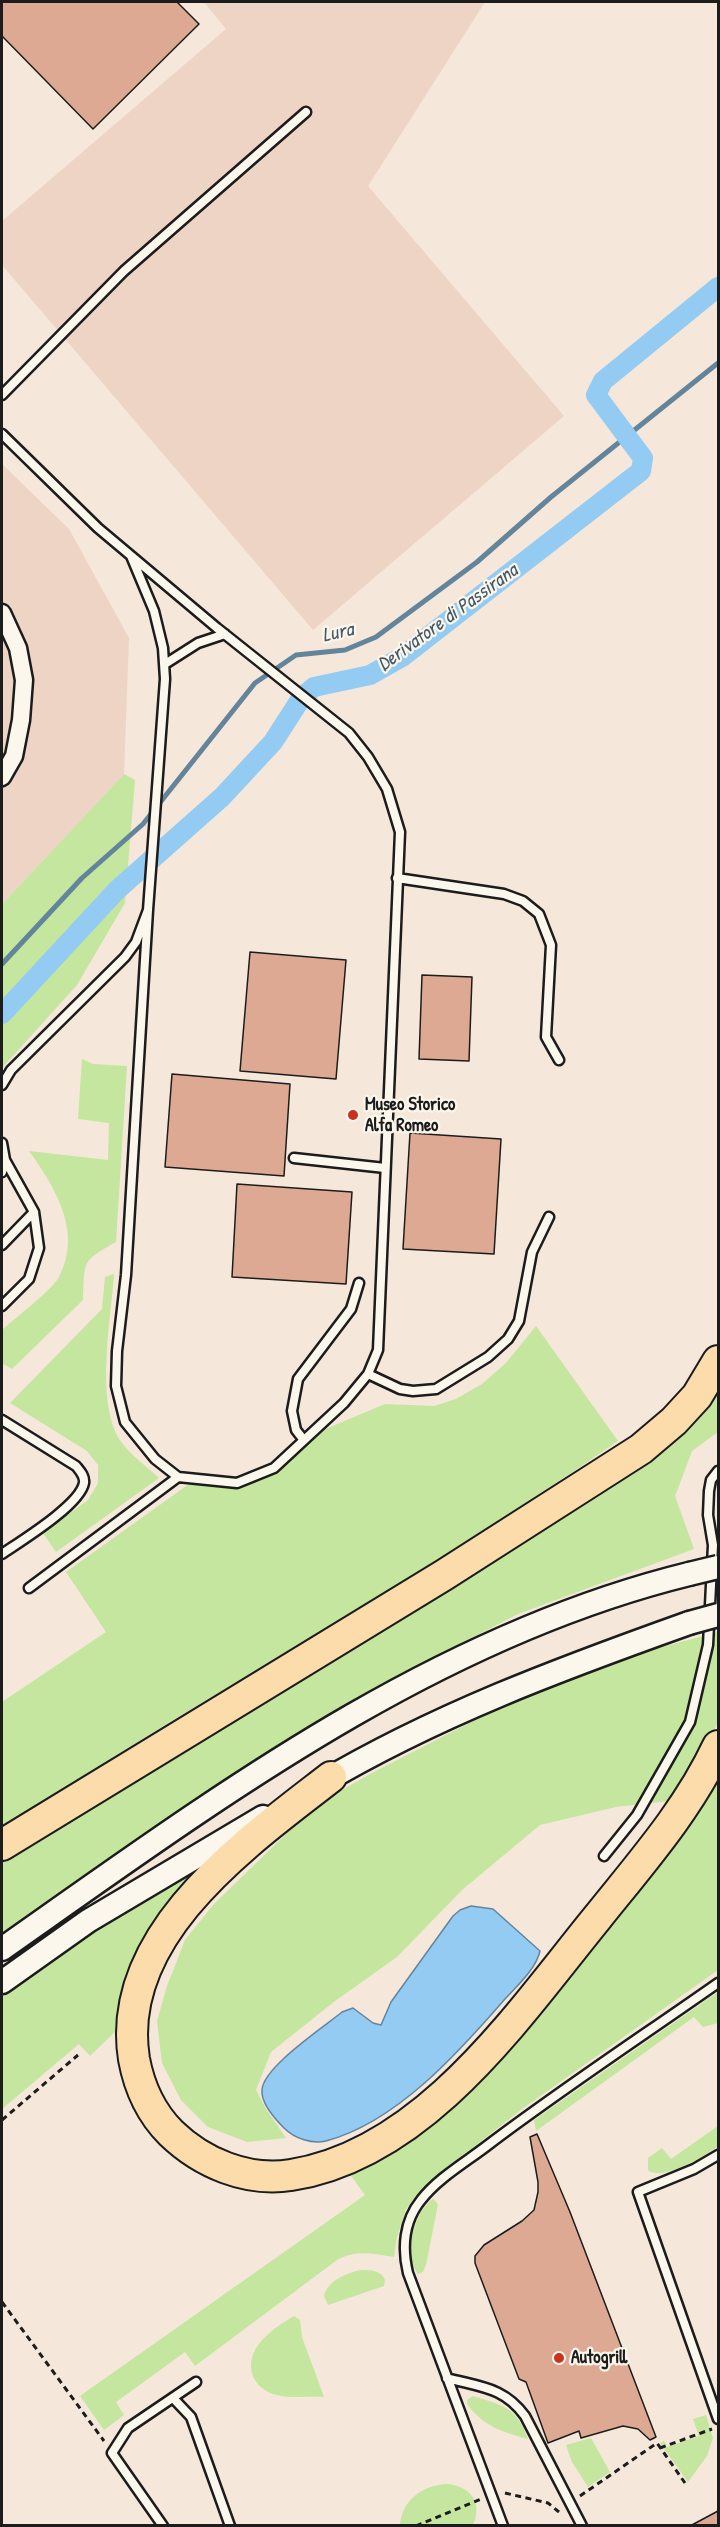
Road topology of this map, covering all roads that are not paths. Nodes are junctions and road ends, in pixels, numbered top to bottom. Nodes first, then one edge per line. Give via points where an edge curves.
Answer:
1 (306, 112) dead end
2 (2, 395) edge
3 (2, 434) edge
4 (130, 553) junction
5 (2, 613) edge
6 (225, 634) junction
7 (165, 664) junction
8 (2, 777) edge
9 (397, 878) junction
10 (148, 910) junction
11 (559, 1060) dead end
12 (2, 1085) edge
13 (2, 1143) edge
14 (294, 1158) dead end
15 (6, 1160) junction
16 (385, 1168) junction
17 (2, 1172) edge
18 (34, 1212) junction
19 (549, 1217) dead end
20 (2, 1245) edge
21 (359, 1283) dead end
22 (2, 1306) edge
23 (718, 1361) edge
24 (368, 1374) junction
25 (2, 1420) edge
26 (303, 1439) junction
27 (718, 1471) edge
28 (178, 1477) junction
29 (2, 1554) edge
30 (718, 1567) edge
31 (29, 1588) dead end
32 (718, 1615) edge
33 (718, 1746) edge
34 (331, 1778) junction
35 (2, 1845) edge
36 (604, 1856) dead end
37 (2, 1949) edge
38 (2, 1982) edge
39 (718, 1983) edge
40 (718, 2154) edge
41 (447, 2378) junction
42 (196, 2382) dead end
43 (173, 2398) junction
44 (718, 2420) edge
45 (163, 2526) edge
46 (231, 2526) edge
47 (503, 2526) edge
48 (582, 2526) edge

1 - 2 lane via 124,271
3 - 4 lane via 98,528
4 - 6 lane
4 - 7 lane via 154,611
5 - 8 street via 18,648 24,680 14,756
6 - 7 lane via 198,643
6 - 9 lane via 335,720 368,757 387,789 400,832
7 - 10 lane
9 - 11 lane via 504,894 523,901 539,914 552,945 546,1037
9 - 16 lane
10 - 12 lane via 136,942 125,957 11,1070
10 - 28 lane via 116,1386 125,1422 155,1459
13 - 15 lane
14 - 16 lane
15 - 17 lane
15 - 18 lane
16 - 24 lane via 378,1350
18 - 20 lane
18 - 22 lane via 39,1248 29,1279
19 - 24 lane via 532,1252 519,1321 508,1340 488,1358 436,1389 400,1389
21 - 26 lane via 351,1310 298,1379 292,1411 296,1430
23 - 35 highway via 697,1396 641,1449 444,1575
24 - 26 lane via 344,1403
25 - 29 lane via 76,1466 84,1485 66,1509
26 - 28 lane via 274,1468 237,1483
27 - 36 lane via 709,1491 713,1545 708,1645 690,1722 637,1815
28 - 31 lane
30 - 37 main road, bridge via 586,1604 415,1681 195,1813
32 - 34 main road, bridge via 554,1671 452,1714
33 - 34 highway via 698,1786 664,1833 473,2068 408,2124 347,2159 288,2176 256,2176 212,2163 189,2150 150,2106 141,2086 131,2040 136,1997 159,1943 201,1889 250,1840
34 - 38 main road via 88,1921
39 - 41 lane via 511,2128 421,2200 409,2223 405,2261
40 - 44 lane via 694,2169 638,2192
41 - 47 lane
41 - 48 lane via 501,2393 514,2401
42 - 43 lane
43 - 45 lane via 128,2428 112,2453
43 - 46 lane via 191,2417

